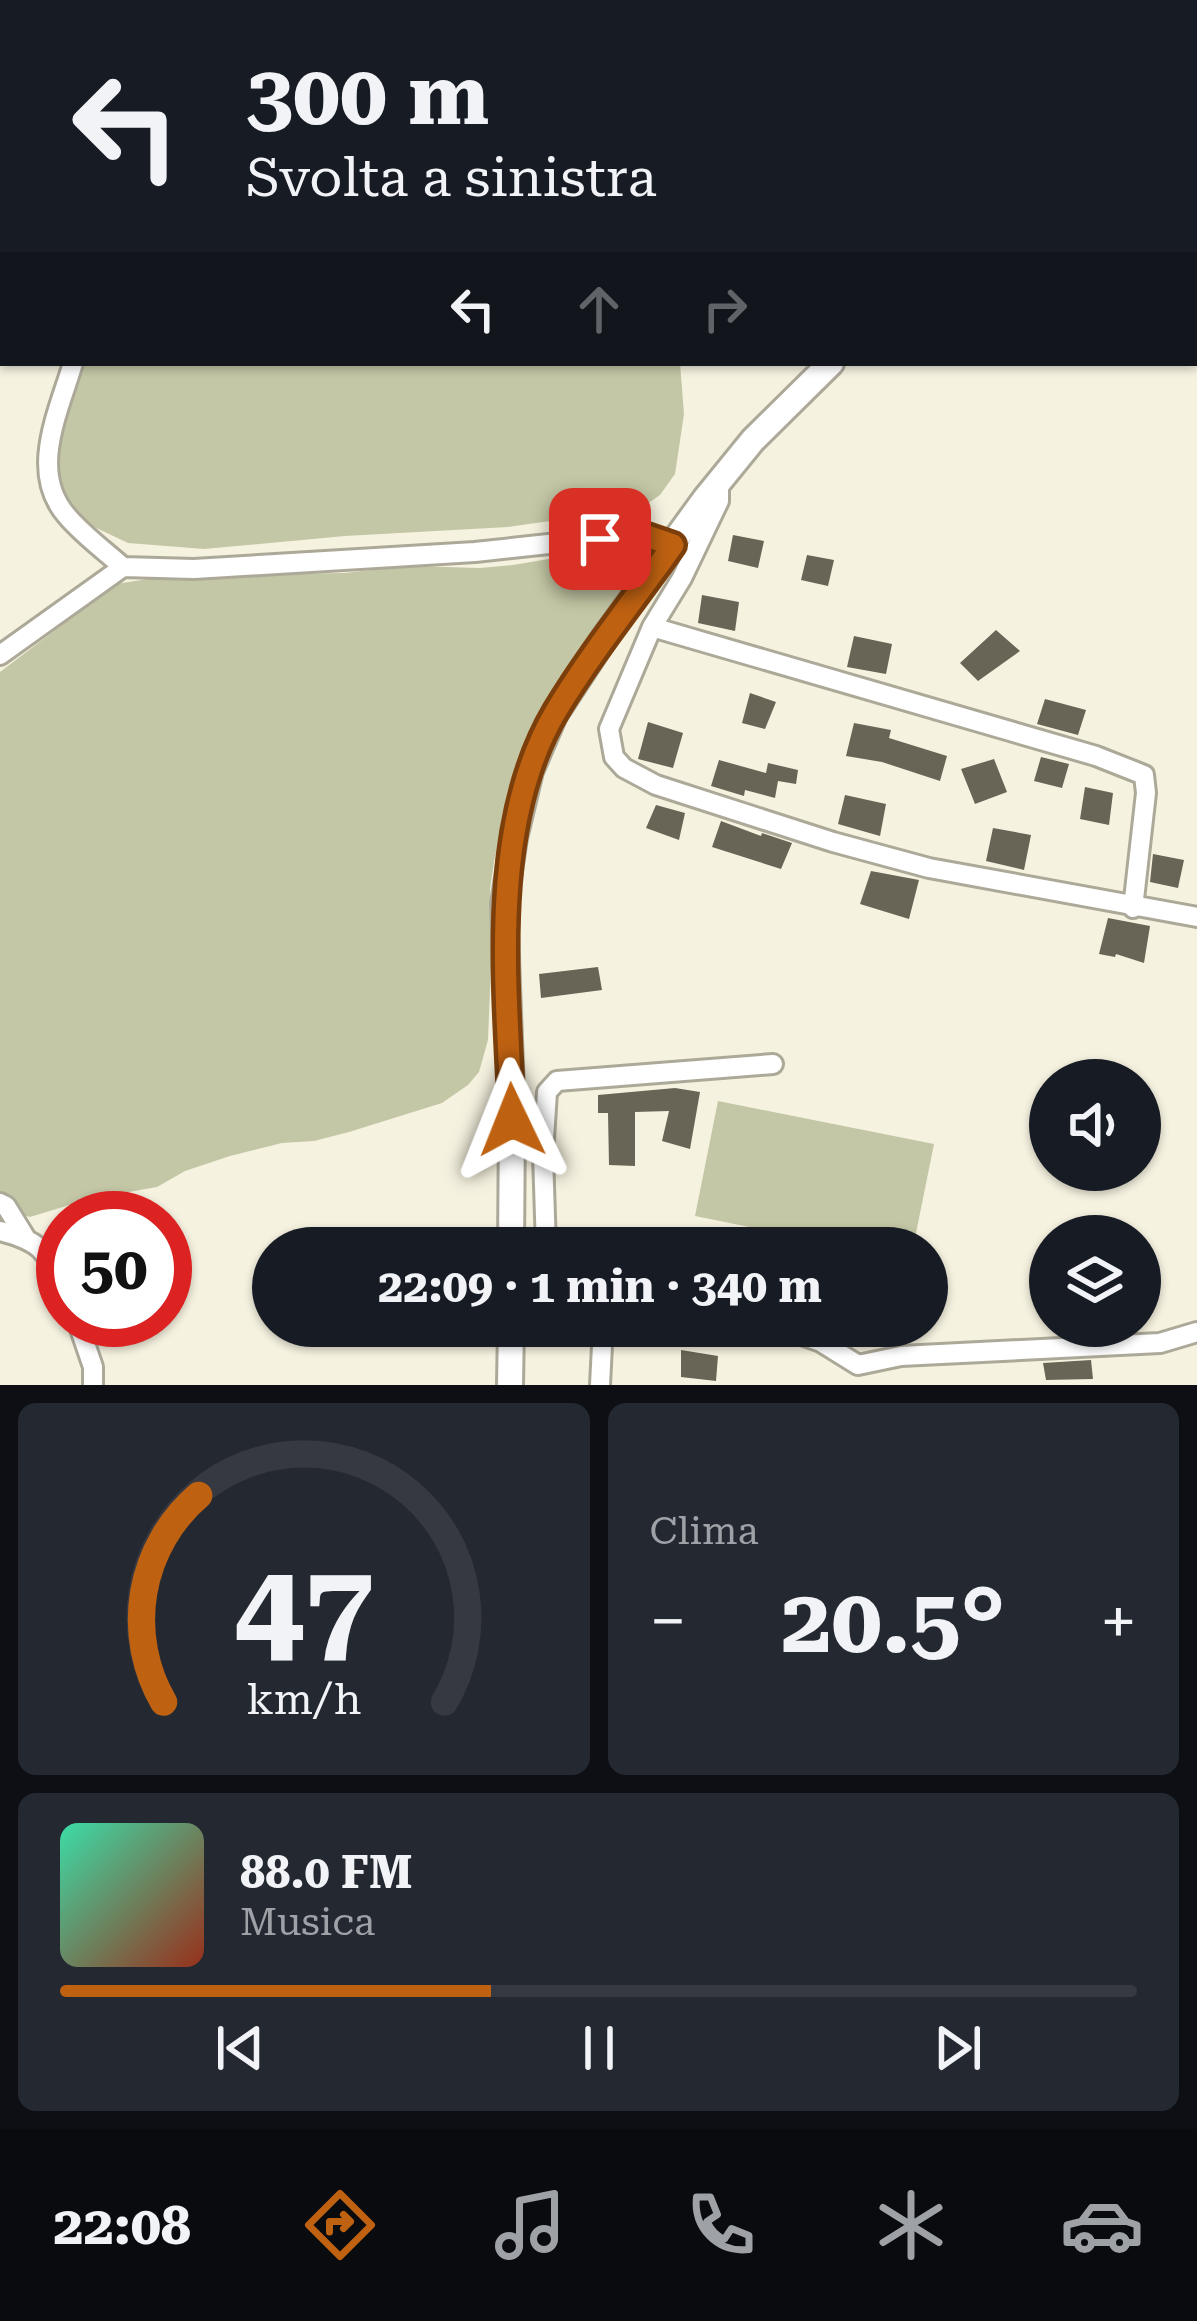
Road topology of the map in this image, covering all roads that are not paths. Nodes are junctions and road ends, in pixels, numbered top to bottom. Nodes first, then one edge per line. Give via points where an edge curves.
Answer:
1 (72, 366) edge
2 (828, 366) edge
3 (719, 482) junction
4 (673, 545) junction
5 (123, 567) junction
6 (652, 627) junction
7 (0, 655) edge
8 (1133, 908) junction
9 (1197, 917) edge
10 (773, 1064) dead end
11 (0, 1203) edge
12 (511, 1227) edge
13 (546, 1227) edge
14 (0, 1231) edge
15 (25, 1237) junction
16 (36, 1243) edge
17 (1197, 1332) edge
18 (86, 1347) edge
19 (511, 1347) edge
20 (602, 1347) edge
21 (829, 1347) edge
22 (858, 1365) junction
23 (93, 1385) edge
24 (510, 1385) edge
25 (600, 1385) edge
26 (854, 1385) edge

1 - 5 street via 47,452 48,482 64,514
2 - 3 main road
3 - 4 main road
3 - 6 street via 716,509
4 - 5 street via 641,534 428,555
4 - 12 main road via 554,715 514,838 505,904
5 - 7 street
6 - 8 street via 1144,776
6 - 8 street via 609,729 624,768 852,848
8 - 9 street
10 - 13 street via 557,1082 547,1092
11 - 15 street
14 - 15 street
15 - 16 street
17 - 22 street via 1160,1343
18 - 23 street
19 - 24 main road
20 - 25 street
21 - 22 street
22 - 26 street

